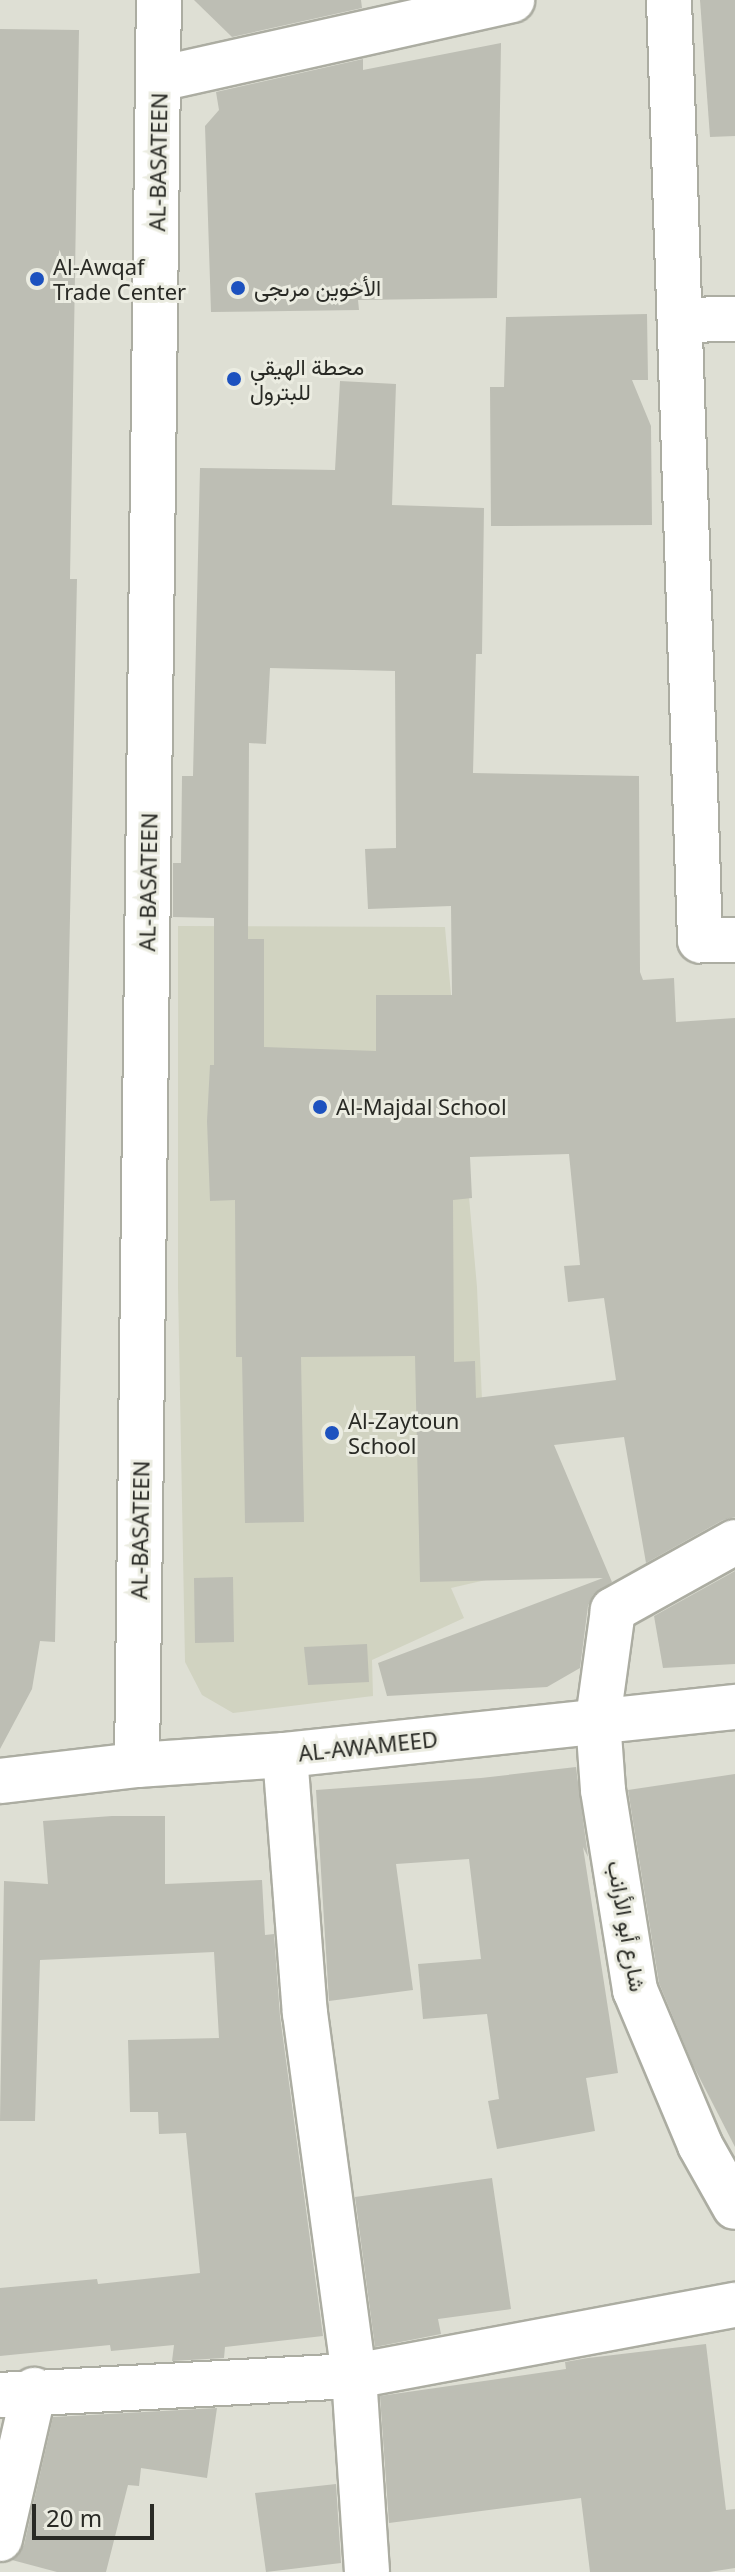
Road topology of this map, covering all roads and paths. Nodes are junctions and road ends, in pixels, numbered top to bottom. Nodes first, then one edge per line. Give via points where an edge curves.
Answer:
1 (159, 0) edge
2 (512, 0) edge
3 (669, 0) edge
4 (159, 79) junction
5 (735, 319) edge
6 (681, 320) junction
7 (735, 940) edge
8 (735, 1542) edge
9 (735, 1707) edge
10 (598, 1720) junction
11 (285, 1755) junction
12 (137, 1765) junction
13 (0, 1781) edge
14 (735, 2207) edge
15 (735, 2305) edge
16 (354, 2376) junction
17 (17, 2393) edge
18 (0, 2539) edge
19 (367, 2572) edge

1 - 4 street, AL-BASATEEN
2 - 4 street
3 - 6 street
4 - 12 street, AL-BASATEEN
5 - 6 street
6 - 7 street via 700,940
8 - 10 street, شارع أبو الأرانب via 613,1610
9 - 10 street, AL-AWAMEED
10 - 11 street, AL-AWAMEED
10 - 14 street, شارع أبو الأرانب via 603,1790 635,1990 700,2145
11 - 12 street, AL-AWAMEED
11 - 16 street via 305,2013
12 - 13 street, AL-AWAMEED
15 - 16 street
16 - 17 street
16 - 19 street
17 - 18 street

